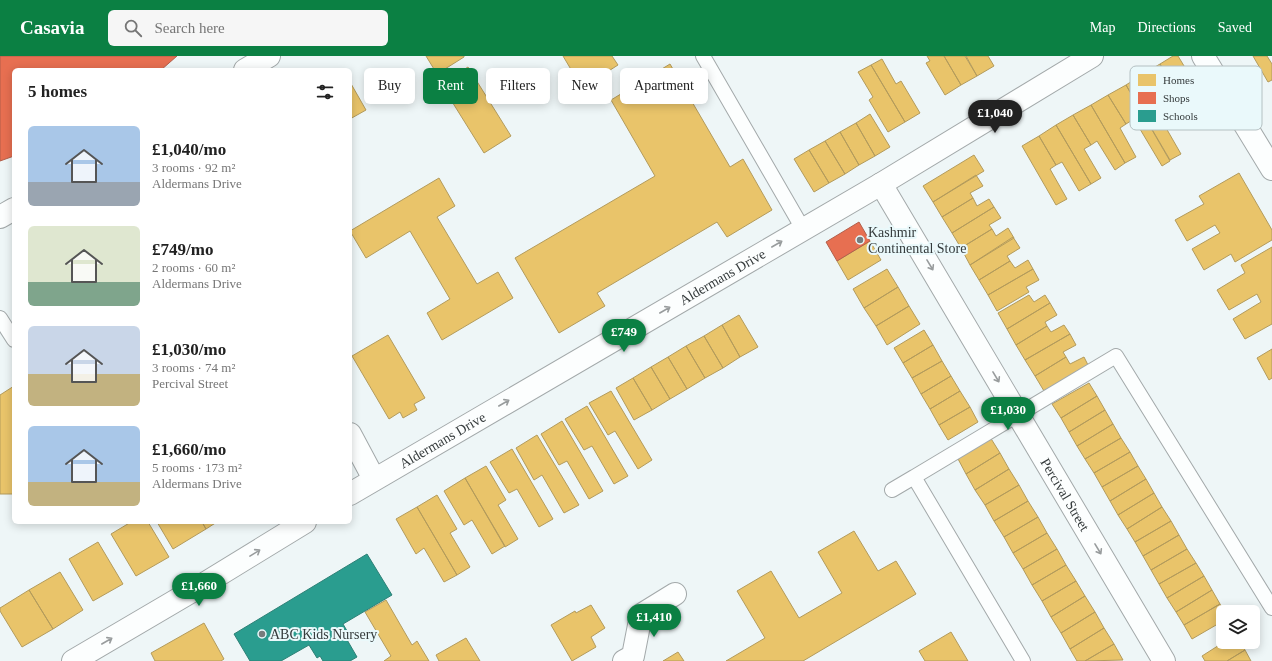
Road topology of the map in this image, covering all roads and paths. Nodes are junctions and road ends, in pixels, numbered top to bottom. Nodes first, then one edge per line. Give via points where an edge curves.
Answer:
1 (268, 56) edge
2 (703, 56) edge
3 (1092, 56) edge
4 (1203, 56) edge
5 (1063, 63) edge
6 (1209, 66) edge
7 (248, 68) edge
8 (1248, 130) edge
9 (1272, 169) edge
10 (881, 184) junction
11 (12, 210) edge
12 (0, 217) edge
13 (803, 229) junction
14 (0, 318) edge
15 (12, 337) edge
16 (1018, 414) junction
17 (352, 438) edge
18 (914, 477) junction
19 (374, 479) junction
20 (892, 490) dead end
21 (352, 493) edge
22 (302, 524) edge
23 (675, 594) dead end
24 (1272, 608) edge
25 (73, 661) edge
26 (624, 661) edge
27 (1023, 661) edge
28 (1164, 661) edge

1 - 7 street
2 - 13 lane
3 - 5 street, Aldermans Drive
4 - 6 street
5 - 10 street, Aldermans Drive
8 - 9 street
10 - 13 street, Aldermans Drive
10 -> 16 street, Percival Street
11 - 12 street
19 -> 13 street, Aldermans Drive
14 - 15 lane
16 - 18 lane
16 - 24 lane via 1116,356
16 -> 28 street, Percival Street
17 - 19 street
18 - 20 lane
18 - 27 lane
19 - 21 street, Aldermans Drive
25 -> 22 street
23 - 26 street via 641,615 633,656

